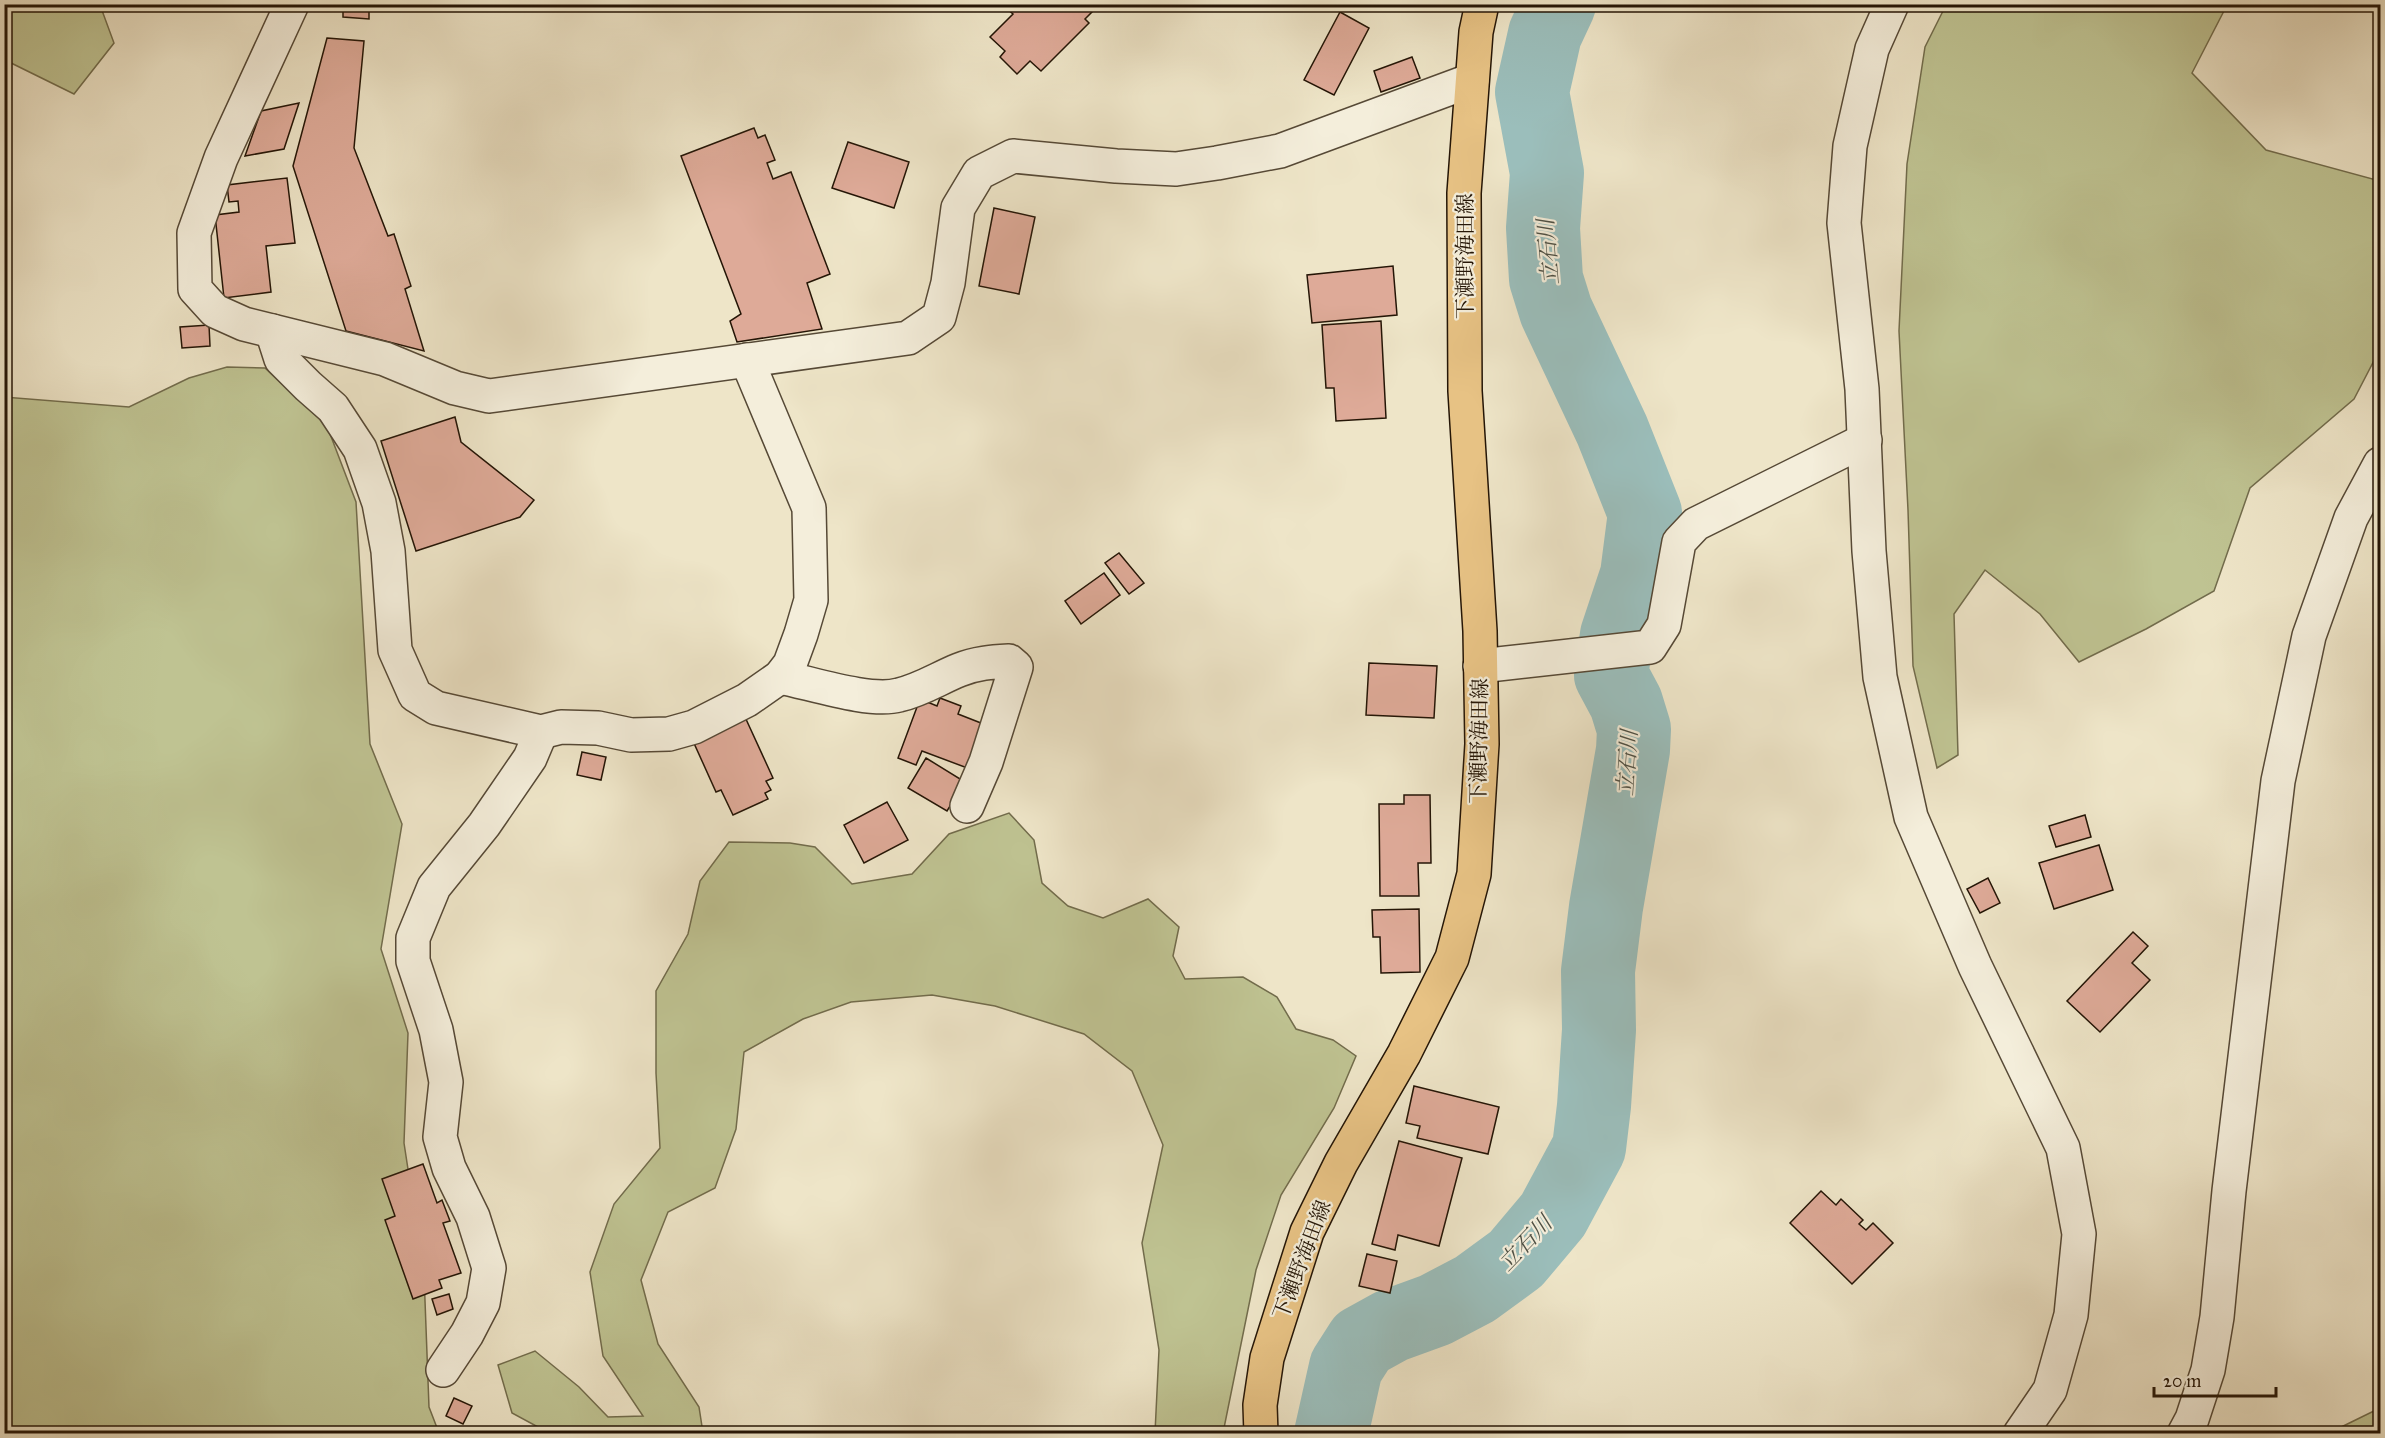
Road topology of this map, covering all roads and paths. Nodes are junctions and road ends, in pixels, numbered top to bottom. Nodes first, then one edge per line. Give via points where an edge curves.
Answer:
1 (292, 4) edge
2 (1482, 4) edge
3 (1892, 4) edge
4 (1472, 80) junction
5 (272, 332) junction
6 (747, 360) junction
7 (1865, 440) junction
8 (2380, 464) edge
9 (1480, 666) junction
10 (780, 677) junction
11 (541, 732) junction
12 (967, 806) dead end
13 (443, 1370) dead end
14 (1261, 1434) edge
15 (2020, 1434) edge
16 (2184, 1434) edge

1 - 5 street via 221,158 194,232 195,289 215,311
2 - 4 main road, 下瀬野海田線
3 - 7 street via 1872,49 1852,136 1844,223
4 - 6 street via 1280,152 1217,164 1176,169 1013,156 979,173 958,208 948,283 939,317 908,338
4 - 9 main road, 下瀬野海田線 via 1464,193 1465,391
5 - 6 street via 385,359 455,388 489,396
5 - 11 street via 281,359 333,408 360,449 379,503 388,551 396,650 415,695 436,708
6 - 10 street via 809,508 811,600 789,664
7 - 9 street via 1696,524 1679,542 1664,625 1650,647
7 - 15 street via 1869,551 1880,677 1911,817 1975,966 2063,1148 2079,1234 2071,1315 2050,1390
8 - 16 street via 2351,518 2309,636 2278,781 2217,1317 2208,1370
9 - 14 main road, 下瀬野海田線 via 1482,744 1474,874 1452,958 1307,1232 1267,1358 1260,1406
10 - 11 street via 726,711 669,734 631,735 598,728 561,727
10 - 12 street via 872,696 897,696 983,662 1009,661 1016,667 986,762
11 - 13 street via 530,758 484,825 434,887 413,938 413,961 436,1030 446,1082 440,1137 489,1268 483,1303

